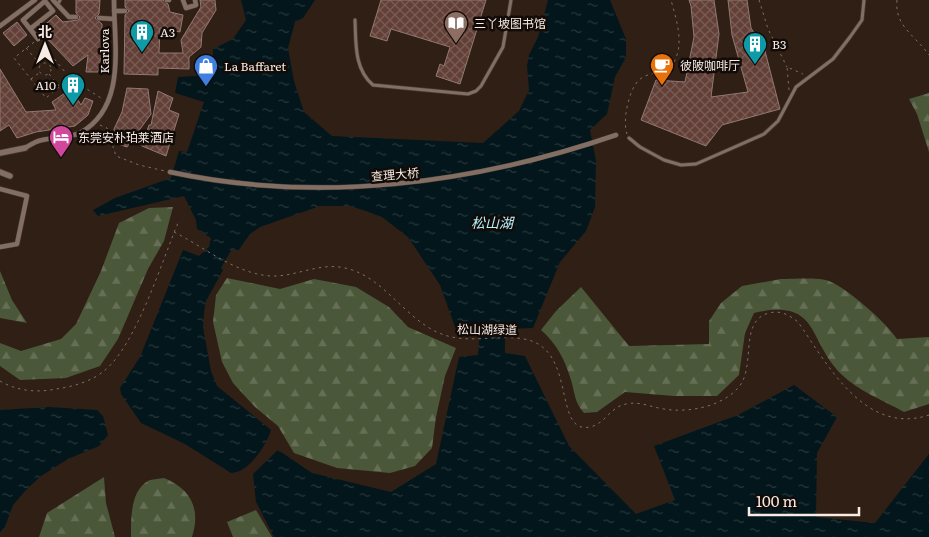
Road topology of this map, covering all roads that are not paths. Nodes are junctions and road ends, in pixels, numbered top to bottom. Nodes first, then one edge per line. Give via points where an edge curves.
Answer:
1 (35, 0) edge
2 (114, 0) edge
3 (184, 0) edge
4 (195, 0) edge
5 (511, 0) edge
6 (864, 0) edge
7 (57, 1) edge
8 (51, 8) junction
9 (125, 10) dead end
10 (114, 11) junction
11 (76, 17) dead end
12 (99, 18) dead end
13 (114, 19) junction
14 (355, 20) dead end
15 (0, 26) edge
16 (30, 29) junction
17 (38, 39) road end
18 (616, 135) dead end
19 (629, 138) road end
20 (25, 148) joint
21 (0, 153) edge
22 (0, 172) edge
23 (170, 172) road end
24 (10, 176) dead end
25 (0, 189) edge
26 (0, 247) edge

1 - 15 street
2 - 10 street, Karlova
3 - 4 street via 186,8 196,5
5 - 14 lane via 503,47 481,86 468,94 373,85 360,66
6 - 19 lane via 862,20 850,37 833,58 796,87 778,121 764,134 696,164 681,165 664,160
7 - 8 street
7 - 11 street via 69,17
8 - 16 street via 53,11
8 - 16 street via 45,1 23,20
9 - 10 street
10 - 13 street, Karlova
12 - 13 street
13 - 20 street, Karlova via 114,85 109,102 95,122 78,134 40,140
16 - 17 street
18 - 23 street, 查理大桥 via 530,161 447,179 405,184 253,185
20 - 21 street
22 - 24 street
25 - 26 street via 27,196 17,244

